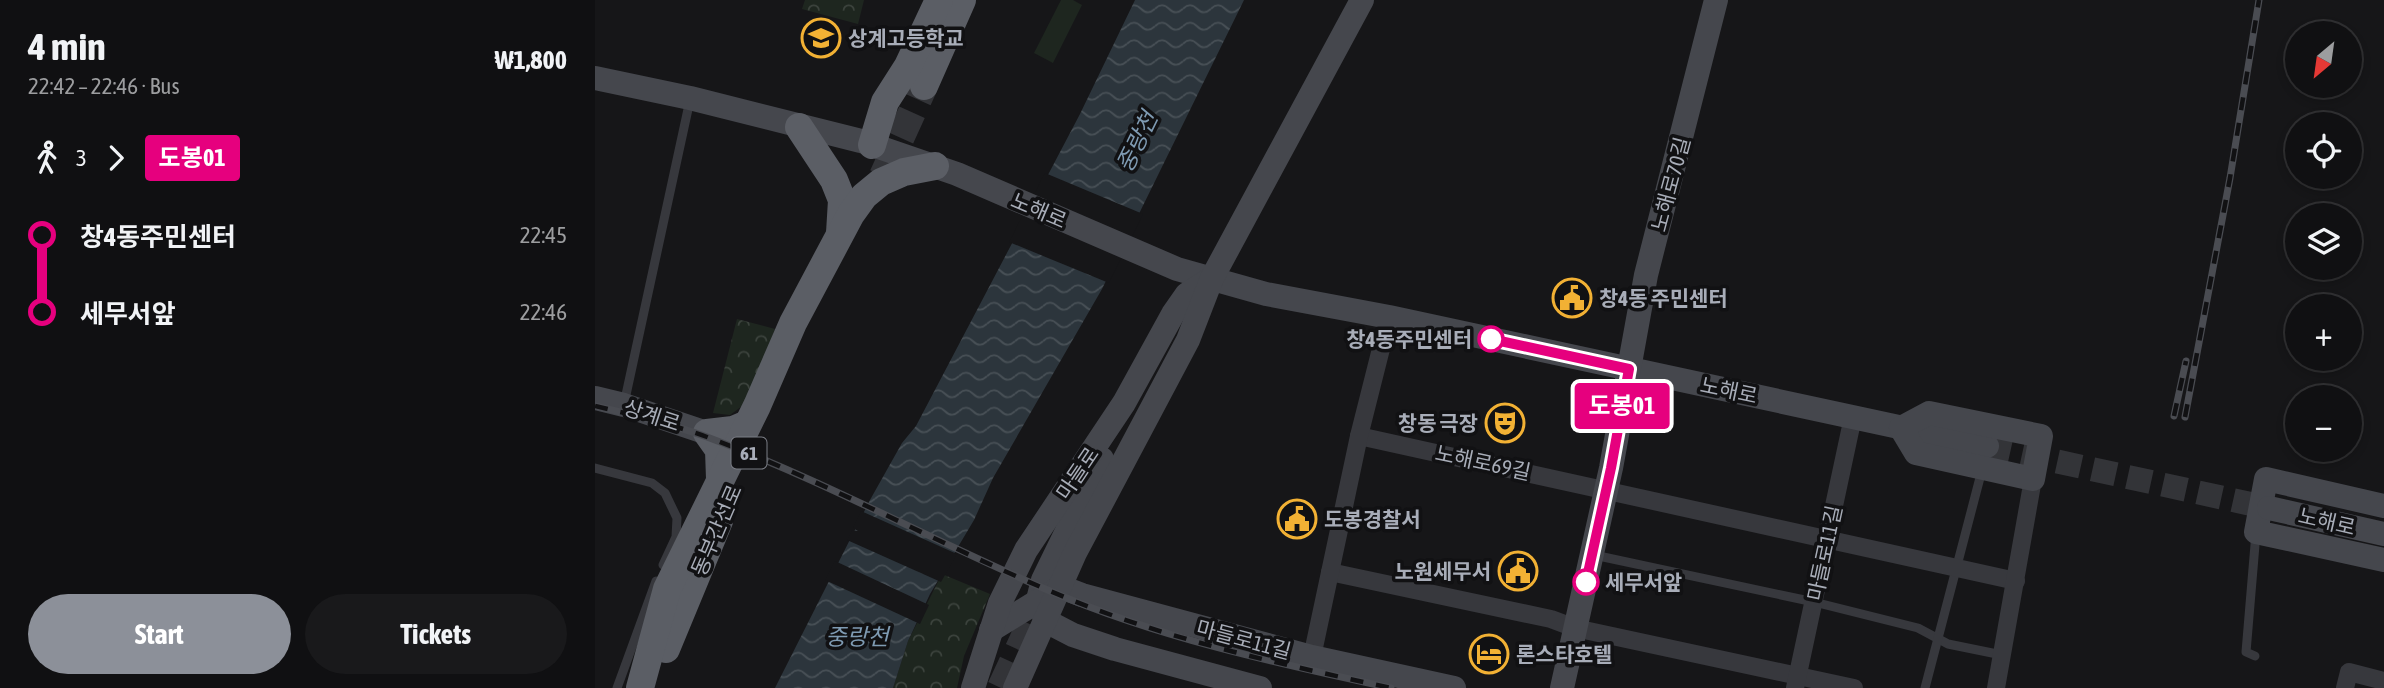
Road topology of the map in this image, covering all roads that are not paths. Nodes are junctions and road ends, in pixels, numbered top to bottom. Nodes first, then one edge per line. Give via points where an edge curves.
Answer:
1 (939, 0) edge
2 (962, 0) edge
3 (1362, 0) edge
4 (1716, 0) edge
5 (596, 82) edge
6 (924, 86) tunnel mouth
7 (690, 98) junction
8 (799, 127) junction
9 (872, 145) junction
10 (946, 170) junction
11 (851, 228) junction
12 (1212, 278) junction
13 (1389, 317) junction
14 (1629, 369) junction
15 (595, 398) edge
16 (1124, 403) junction
17 (624, 405) junction
18 (1853, 417) junction
19 (747, 424) junction
20 (1901, 428) junction
21 (708, 433) junction
22 (1359, 436) junction
23 (1985, 457) junction
24 (595, 468) edge
25 (720, 479) junction
26 (2033, 480) junction
27 (1607, 489) junction
28 (2384, 506) edge
29 (2269, 508) tunnel mouth
30 (2256, 532) junction
31 (2384, 534) edge
32 (1827, 539) junction
33 (1075, 553) junction
34 (1592, 554) junction
35 (2384, 560) edge
36 (1957, 568) junction
37 (1330, 572) junction
38 (2016, 581) junction
39 (1061, 587) junction
40 (1099, 600) junction
41 (1814, 602) junction
42 (1042, 610) junction
43 (1575, 628) junction
44 (991, 630) junction
45 (1938, 639) junction
46 (2002, 655) junction
47 (2255, 656) dead end
48 (1311, 657) junction
49 (2347, 680) edge
50 (2384, 681) edge
51 (1796, 682) edge
52 (617, 688) edge
53 (640, 688) edge
54 (646, 688) edge
55 (973, 688) edge
56 (1016, 688) edge
57 (1260, 688) edge
58 (1454, 688) edge
59 (1562, 688) edge
60 (1854, 688) edge
61 (1925, 688) edge
62 (1996, 688) edge

1 - 9 highway via 885,102
2 - 6 highway
3 - 12 main road, 마들로
4 - 14 main road, 노해로70길 via 1646,275
5 - 7 main road, 노해로
7 - 8 main road, 노해로
7 - 17 lane
8 - 9 main road, 노해로
8 - 11 highway via 834,180
9 - 10 main road, 노해로
10 - 11 highway via 904,172 881,182 864,196
10 - 12 main road, 노해로 via 1177,269
11 - 19 highway via 793,323
11 - 54 highway, 동부간선로 / 61
12 - 13 main road, 노해로 via 1266,294
12 - 16 main road, 마들로 via 1187,294
12 - 33 main road, 마들로 via 1188,340
13 - 14 main road, 노해로
13 - 22 street
14 - 18 main road, 노해로
14 - 27 main road
15 - 17 main road, 상계로
16 - 42 main road via 1043,580
16 - 44 main road, 마들로 via 1026,550
17 - 21 main road, 상계로
18 - 20 main road, 노해로
18 - 32 street, 마들로11길
19 - 21 highway
19 - 25 highway
20 - 23 main road, 노해로
20 - 26 main road via 1929,413 2042,436
21 - 25 highway via 719,450
22 - 27 street, 노해로69길
22 - 37 street
23 - 26 main road, 노해로
23 - 36 lane
24 - 52 lane via 652,483 665,494 677,518 676,537
25 - 53 highway via 667,589
26 - 38 street
27 - 32 street, 노해로69길
27 - 34 main road
28 - 30 main road via 2266,479
29 - 31 main road, 노해로
30 - 35 main road
30 - 47 lane via 2246,652
32 - 36 street, 노해로69길
32 - 41 street, 마들로11길
33 - 39 main road, 마들로
33 - 40 main road via 1080,585
34 - 41 lane
34 - 43 main road
36 - 38 street, 노해로69길
36 - 45 lane
37 - 43 street via 1551,618
37 - 48 street
38 - 46 street
39 - 40 main road, 마들로11길
39 - 42 main road
40 - 48 main road, 마들로11길
41 - 45 lane via 1918,628
41 - 51 street, 마들로11길
42 - 44 main road
42 - 56 main road
42 - 57 main road, 마들로11길 via 1073,635
43 - 51 street
43 - 59 main road
44 - 55 main road, 마들로
45 - 46 lane
45 - 61 lane
46 - 62 street
48 - 58 main road, 마들로11길
49 - 50 street
51 - 60 street

